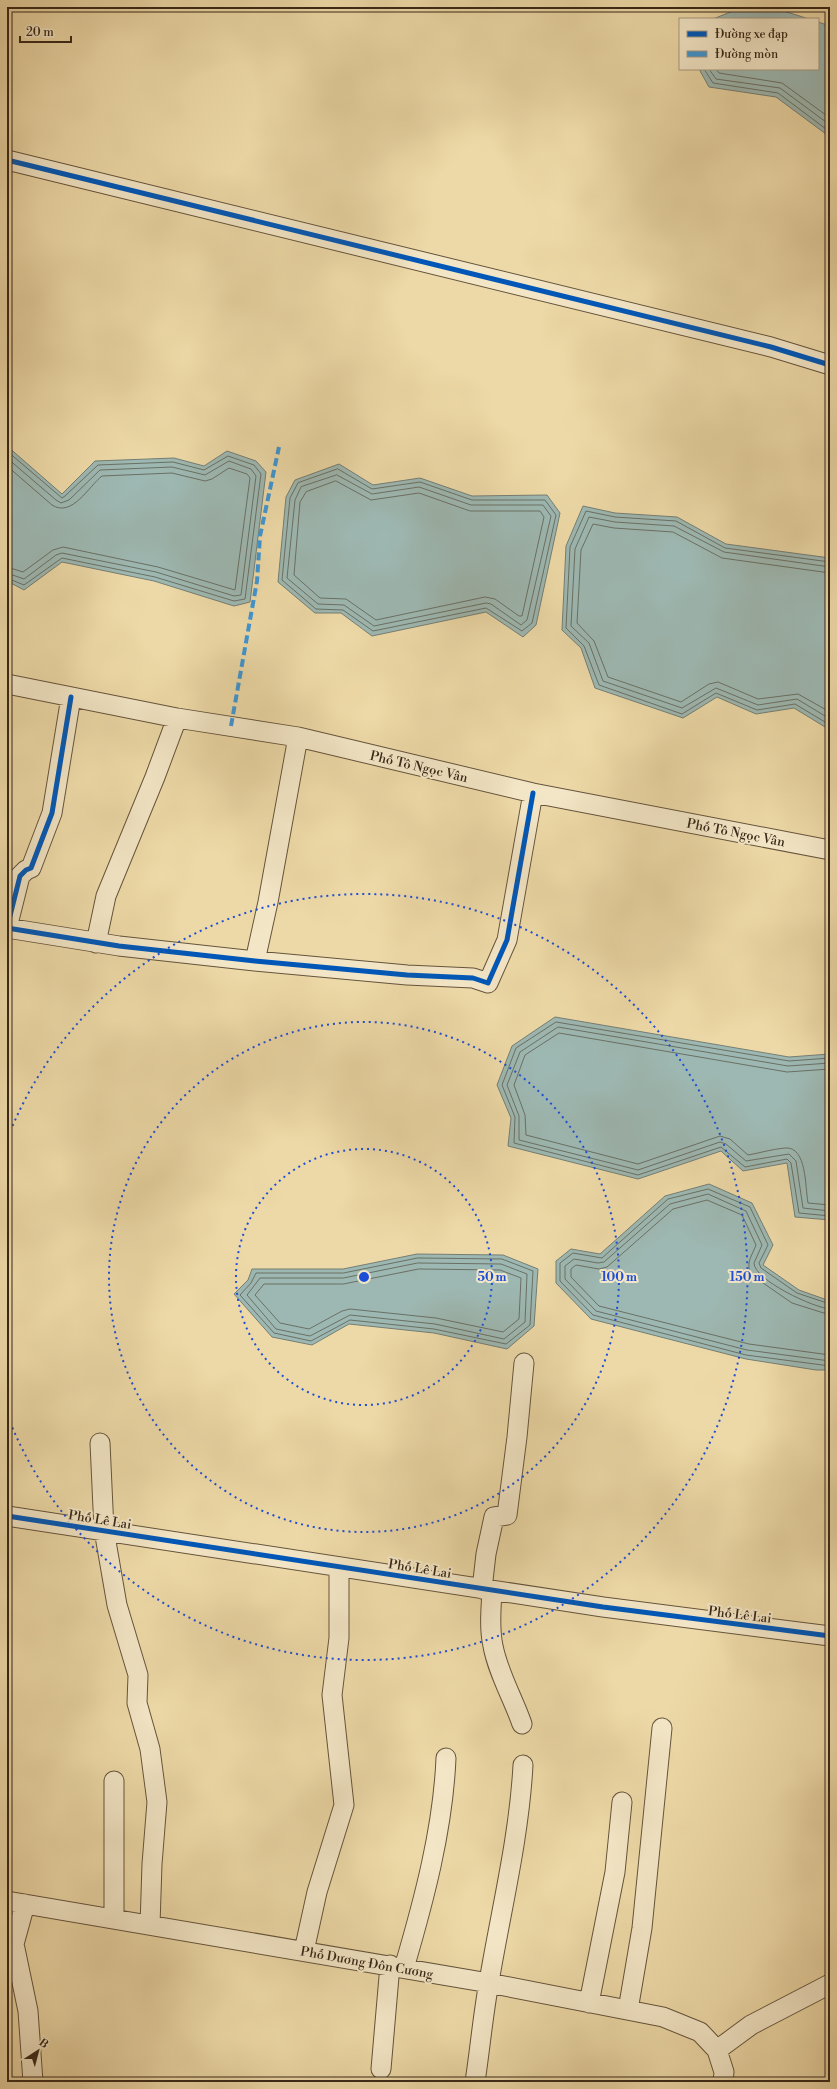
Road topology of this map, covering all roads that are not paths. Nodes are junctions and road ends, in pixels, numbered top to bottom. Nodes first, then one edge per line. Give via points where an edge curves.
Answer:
1 (7, 160) edge
2 (830, 365) edge
3 (7, 684) edge
4 (71, 697) junction
5 (177, 718) junction
6 (298, 738) junction
7 (534, 793) junction
8 (830, 850) edge
9 (96, 942) junction
10 (255, 961) junction
11 (524, 1363) dead end
12 (100, 1443) dead end
13 (7, 1516) edge
14 (104, 1530) junction
15 (339, 1567) junction
16 (487, 1590) junction
17 (830, 1636) edge
18 (522, 1724) dead end
19 (662, 1728) dead end
20 (446, 1758) dead end
21 (523, 1765) dead end
22 (114, 1781) dead end
23 (622, 1802) dead end
24 (16, 1902) edge
25 (114, 1919) junction
26 (150, 1925) junction
27 (304, 1950) junction
28 (397, 1967) junction
29 (489, 1983) junction
30 (830, 1984) edge
31 (590, 2003) junction
32 (628, 2010) junction
33 (717, 2050) junction
34 (381, 2069) dead end
35 (33, 2082) edge
36 (475, 2082) edge
37 (723, 2082) edge

1 - 2 street via 771,347
3 - 4 street, Phố Tô Ngọc Vân
4 - 5 street, Phố Tô Ngọc Vân
4 - 9 street via 52,813 32,868 20,876 7,928
5 - 6 street, Phố Tô Ngọc Vân
5 - 9 street via 106,896
6 - 7 street, Phố Tô Ngọc Vân
6 - 10 street
7 - 8 street, Phố Tô Ngọc Vân
7 - 10 street via 507,940 488,983 473,978 407,975
9 - 10 street
11 - 16 street via 507,1515 494,1518 486,1554
12 - 14 street
13 - 14 street, Phố Lê Lai
14 - 15 street, Phố Lê Lai
14 - 26 street via 117,1605 138,1675 137,1702 150,1749 157,1802
15 - 16 street, Phố Lê Lai
15 - 27 street via 339,1638 332,1695 344,1805 317,1892
16 - 17 street, Phố Lê Lai via 603,1608
16 - 18 street via 496,1660
19 - 32 street via 642,1928
20 - 28 street via 445,1787 432,1861
21 - 29 street via 515,1843
22 - 25 street
23 - 31 street via 615,1872
24 - 25 street, Phố Dương Đôn Cương
24 - 35 street via 14,1944 28,2011
25 - 26 street, Phố Dương Đôn Cương
26 - 27 street, Phố Dương Đôn Cương
27 - 28 street, Phố Dương Đôn Cương
28 - 29 street, Phố Dương Đôn Cương
28 - 34 street
29 - 31 street, Phố Dương Đôn Cương
29 - 36 street
30 - 33 street via 751,2024
31 - 32 street, Phố Dương Đôn Cương
32 - 33 street, Phố Dương Đôn Cương via 663,2017 700,2032
33 - 37 street via 724,2072

